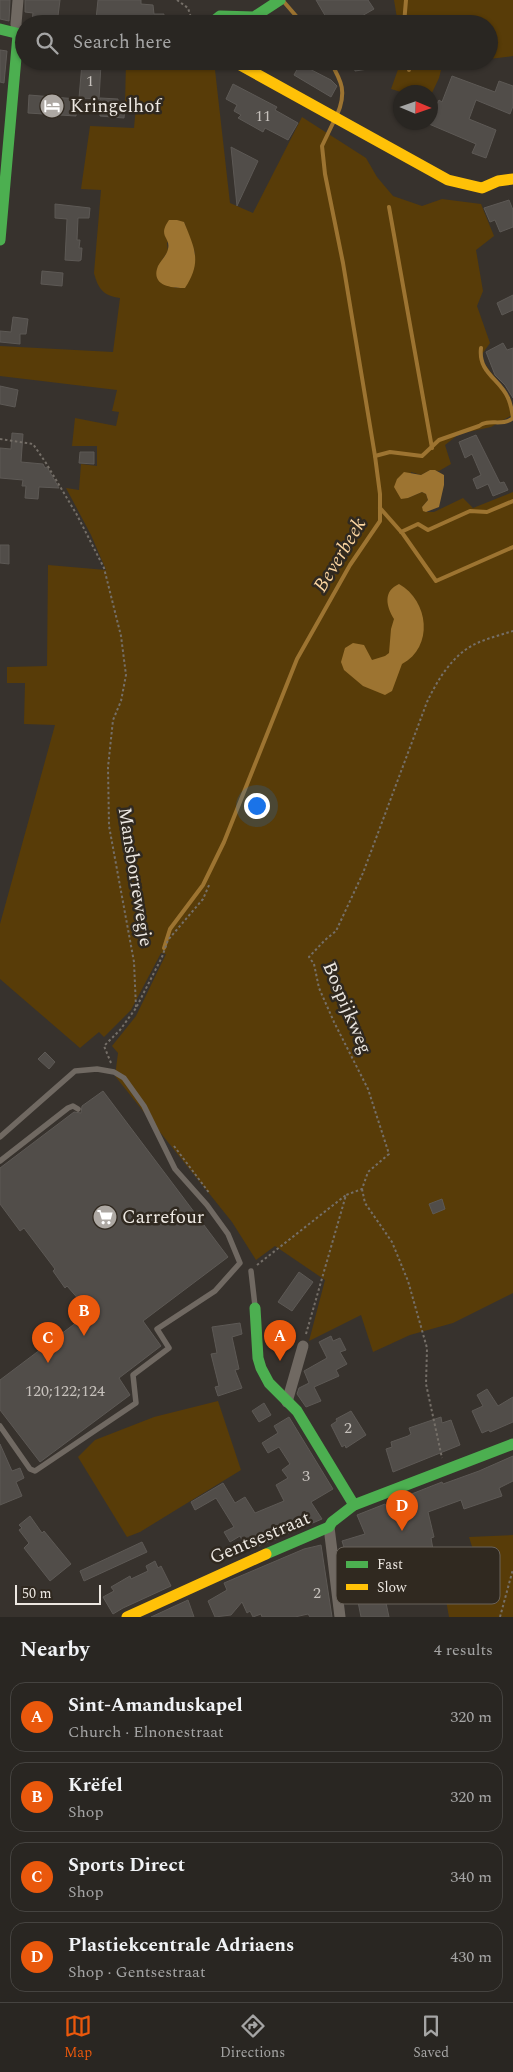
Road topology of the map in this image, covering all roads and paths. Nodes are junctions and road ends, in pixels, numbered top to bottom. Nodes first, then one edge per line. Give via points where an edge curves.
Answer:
1 (18, 0) edge
2 (177, 0) edge
3 (277, 2) edge
4 (17, 15) edge
5 (190, 15) edge
6 (257, 15) edge
7 (0, 29) edge
8 (15, 33) edge
9 (17, 70) edge
10 (249, 70) edge
11 (513, 179) edge
12 (0, 240) edge
13 (0, 439) edge
14 (513, 631) edge
15 (210, 883) dead end
16 (136, 1008) junction
17 (114, 1072) junction
18 (78, 1109) dead end
19 (0, 1137) edge
20 (0, 1161) edge
21 (362, 1189) junction
22 (346, 1195) junction
23 (251, 1271) joint
24 (255, 1308) joint
25 (303, 1346) joint
26 (287, 1402) junction
27 (0, 1426) edge
28 (513, 1444) edge
29 (445, 1471) junction
30 (354, 1505) junction
31 (329, 1528) junction
32 (513, 1568) edge
33 (336, 1585) edge
34 (338, 1604) edge
35 (127, 1617) edge
36 (340, 1617) edge
37 (500, 1617) edge

1 - 4 street
2 - 5 path via 188,8
3 - 6 street
7 - 8 street
9 - 12 street
10 - 11 street via 448,180 482,188
13 - 16 path, Mansborrewegje via 33,444 77,515 104,568 126,675 113,720 108,767 109,826 134,962
14 - 21 path, Bospijkweg via 472,646 438,680 426,702 356,889 336,931 309,957 334,1022 368,1089 389,1154 368,1172
15 - 16 path via 204,899 168,940
16 - 17 path via 104,1046
17 - 19 lane via 97,1069 76,1071
17 - 27 lane via 124,1078 144,1106 175,1169 228,1234 240,1263 215,1291 157,1329 169,1348 133,1375 136,1403 35,1471 30,1469
18 - 20 lane via 68,1108
21 - 22 path
21 - 29 path via 365,1203 392,1242 408,1281 427,1348 426,1384
22 - 23 path
22 - 25 path
23 - 24 lane
24 - 26 street via 261,1368 269,1383
25 - 26 street
26 - 30 street via 297,1411
28 - 29 street, Gentsestraat
29 - 30 street, Gentsestraat
30 - 31 street, Gentsestraat
31 - 33 street
31 - 35 street, Gentsestraat
32 - 37 path
34 - 36 street

